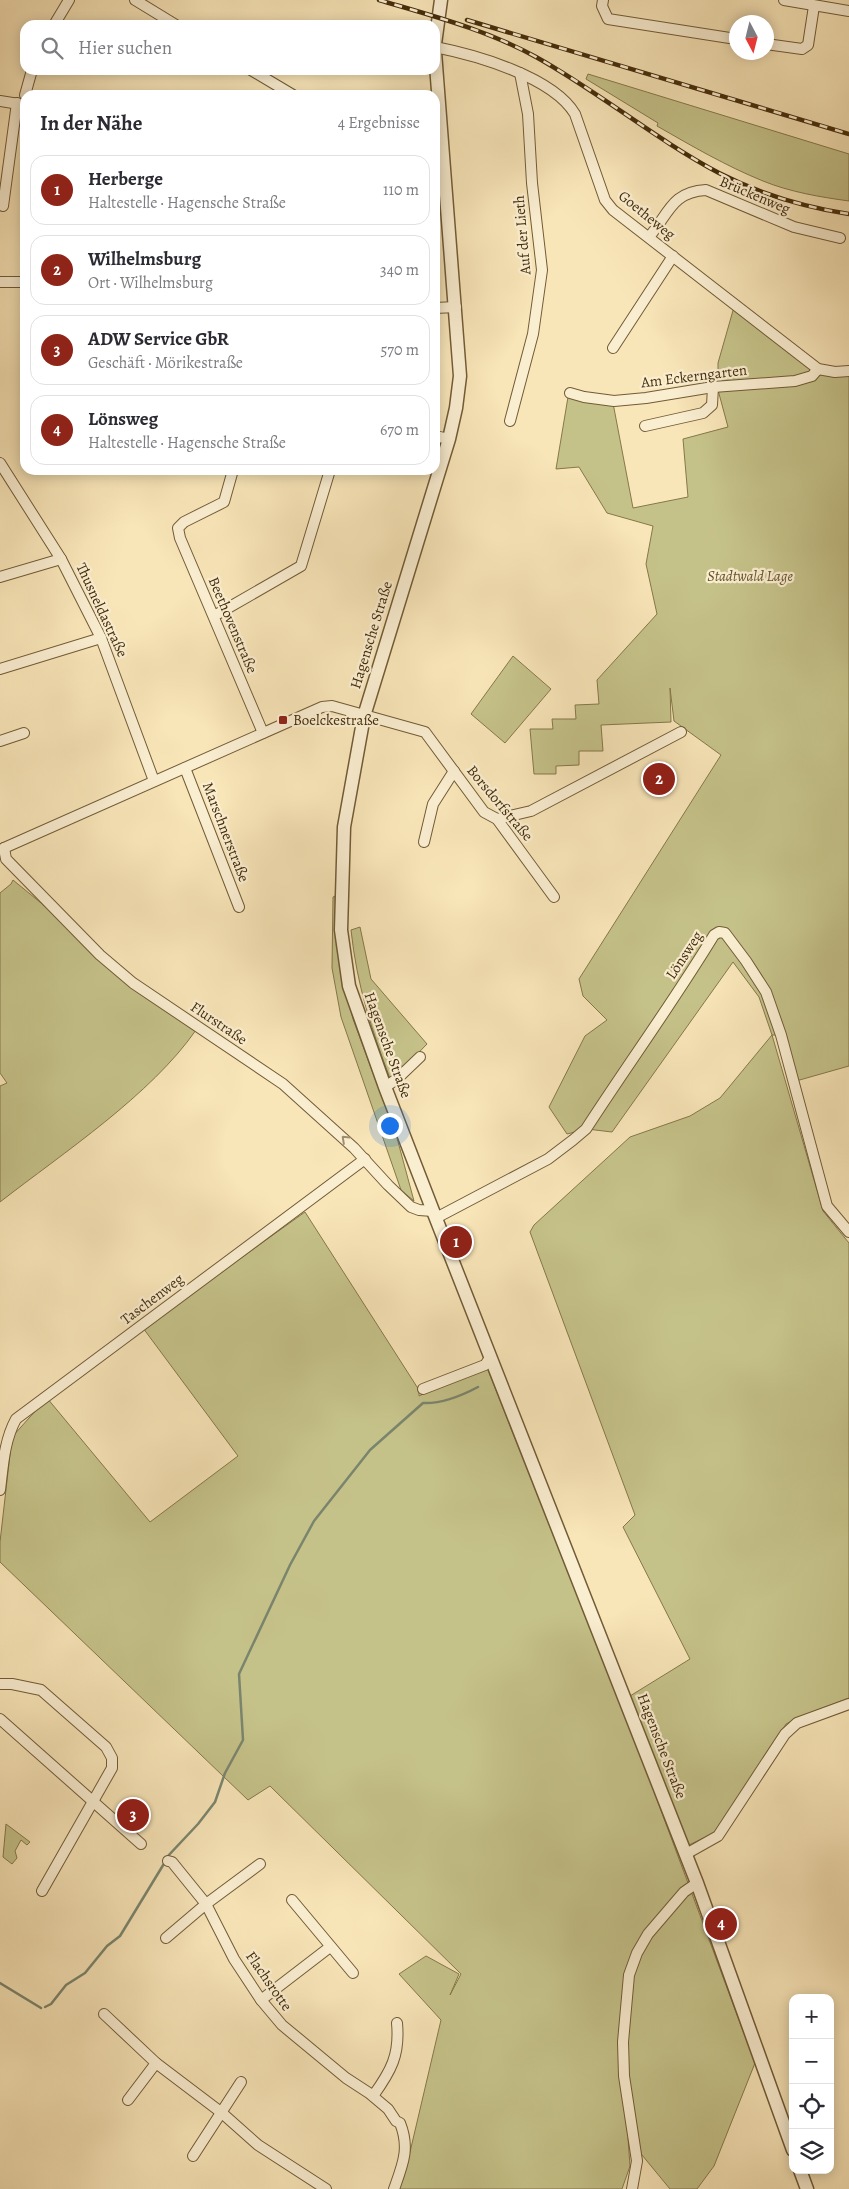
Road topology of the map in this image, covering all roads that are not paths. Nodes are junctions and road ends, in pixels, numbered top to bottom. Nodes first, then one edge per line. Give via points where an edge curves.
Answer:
1 (69, 0) edge
2 (135, 0) edge
3 (603, 0) edge
4 (784, 0) edge
5 (440, 6) edge
6 (814, 6) junction
7 (849, 11) edge
8 (57, 20) edge
9 (168, 20) edge
10 (438, 20) edge
11 (729, 38) edge
12 (774, 45) edge
13 (440, 47) edge
14 (520, 73) junction
15 (31, 75) edge
16 (259, 75) edge
17 (436, 75) edge
18 (26, 90) edge
19 (285, 90) edge
20 (437, 90) edge
21 (20, 101) edge
22 (0, 102) edge
23 (20, 117) edge
24 (440, 172) edge
25 (3, 206) dead end
26 (649, 237) junction
27 (840, 238) dead end
28 (673, 256) junction
29 (0, 282) edge
30 (20, 282) edge
31 (456, 306) junction
32 (440, 308) edge
33 (613, 348) dead end
34 (818, 369) junction
35 (849, 371) edge
36 (713, 387) junction
37 (570, 393) dead end
38 (510, 421) dead end
39 (645, 426) dead end
40 (440, 437) edge
41 (449, 439) junction
42 (0, 463) edge
43 (440, 468) edge
44 (232, 475) edge
45 (328, 475) edge
46 (438, 475) edge
47 (61, 559) junction
48 (0, 577) edge
49 (214, 616) junction
50 (101, 638) junction
51 (0, 669) edge
52 (364, 716) junction
53 (681, 732) dead end
54 (24, 733) dead end
55 (263, 733) junction
56 (0, 741) edge
57 (185, 768) junction
58 (454, 770) junction
59 (154, 781) junction
60 (496, 819) junction
61 (424, 842) dead end
62 (2, 848) edge
63 (554, 897) dead end
64 (239, 907) dead end
65 (420, 1057) dead end
66 (385, 1087) junction
67 (365, 1159) junction
68 (434, 1215) junction
69 (849, 1232) edge
70 (490, 1358) junction
71 (423, 1389) dead end
72 (0, 1490) edge
73 (0, 1684) edge
74 (849, 1704) edge
75 (0, 1719) edge
76 (93, 1800) junction
77 (141, 1844) dead end
78 (686, 1854) junction
79 (168, 1861) dead end
80 (260, 1864) dead end
81 (697, 1883) junction
82 (42, 1891) dead end
83 (292, 1900) dead end
84 (206, 1904) junction
85 (166, 1938) dead end
86 (330, 1947) junction
87 (353, 1973) dead end
88 (261, 2000) junction
89 (104, 2014) dead end
90 (397, 2023) dead end
91 (156, 2063) junction
92 (241, 2082) dead end
93 (373, 2096) junction
94 (128, 2100) dead end
95 (222, 2113) junction
96 (789, 2139) edge
97 (193, 2156) dead end
98 (801, 2174) edge
99 (326, 2189) edge
100 (394, 2189) edge
101 (632, 2189) edge
102 (807, 2189) edge

1 - 8 street
2 - 9 street
3 - 11 street via 608,19
4 - 6 street
5 - 10 street
6 - 7 street
6 - 12 street via 808,45 802,49
13 - 14 street, Goetheweg
14 - 26 street, Goetheweg via 568,102 605,200 613,210
14 - 38 street, Auf der Lieth via 528,114 542,270 532,334
15 - 18 street
16 - 19 street
17 - 20 street, Hagensche Straße
21 - 22 street
23 - 25 street
24 - 31 street, Hagensche Straße
26 - 27 street, Brückenweg via 678,197 706,190 794,227
26 - 28 street, Goetheweg
28 - 33 street
28 - 34 street, Goetheweg
29 - 30 street
31 - 32 street
31 - 41 street, Hagensche Straße via 460,376
34 - 35 street
34 - 36 street, Am Eckerngarten via 812,376 795,381
36 - 37 street, Am Eckerngarten via 614,401
36 - 39 street via 712,405 703,413
40 - 41 street
41 - 43 street, Hagensche Straße
42 - 47 street, Thusneldastraße
44 - 49 street, Beethovenstraße via 224,502 178,528
45 - 49 street via 301,566
46 - 52 street, Hagensche Straße
47 - 48 street
47 - 50 street, Thusneldastraße
49 - 55 street, Beethovenstraße
50 - 51 street
50 - 59 street, Thusneldastraße
52 - 55 street via 327,706
52 - 58 street, Borsdorfstraße via 425,732
52 - 66 street, Hagensche Straße via 344,827 341,930 349,986
53 - 60 street via 531,811
54 - 56 street
55 - 57 street
57 - 59 street
57 - 64 street, Marschnerstraße
58 - 60 street, Borsdorfstraße via 484,812
58 - 61 street via 432,804
59 - 62 street
60 - 63 street, Borsdorfstraße
67 -> 62 street, Flurstraße via 283,1084 132,983 6,859
65 - 66 street
66 - 68 street, Hagensche Straße
67 - 68 street, Flurstraße via 412,1206
67 - 72 street, Taschenweg via 16,1419 4,1459
68 - 69 street, Lönsweg via 548,1159 586,1128 719,932 725,933 766,992 781,1035 827,1206
68 - 70 street, Hagensche Straße
70 - 71 street via 485,1365
70 - 78 street, Hagensche Straße
73 - 76 street via 40,1690 106,1747 112,1758 112,1768
74 - 78 street via 797,1723 785,1734 718,1836
75 - 76 street
76 - 77 street
76 - 82 street
78 - 81 street, Hagensche Straße
79 - 84 street, Flachsrotte
80 - 84 street
81 - 96 street, Hagensche Straße
81 - 101 street via 684,1892 648,1934 629,1975 623,2042 624,2076 637,2161
83 - 86 street
84 - 85 street
84 - 88 street, Flachsrotte via 234,1959
86 - 87 street
86 - 88 street
88 - 93 street, Flachsrotte via 282,2025
89 - 91 street
90 - 93 street via 397,2053 387,2077
91 - 94 street
91 - 95 street
92 - 95 street
93 - 100 street, Flachsrotte via 400,2123 405,2136 403,2166
95 - 97 street
95 - 99 street via 258,2145
98 - 102 street

